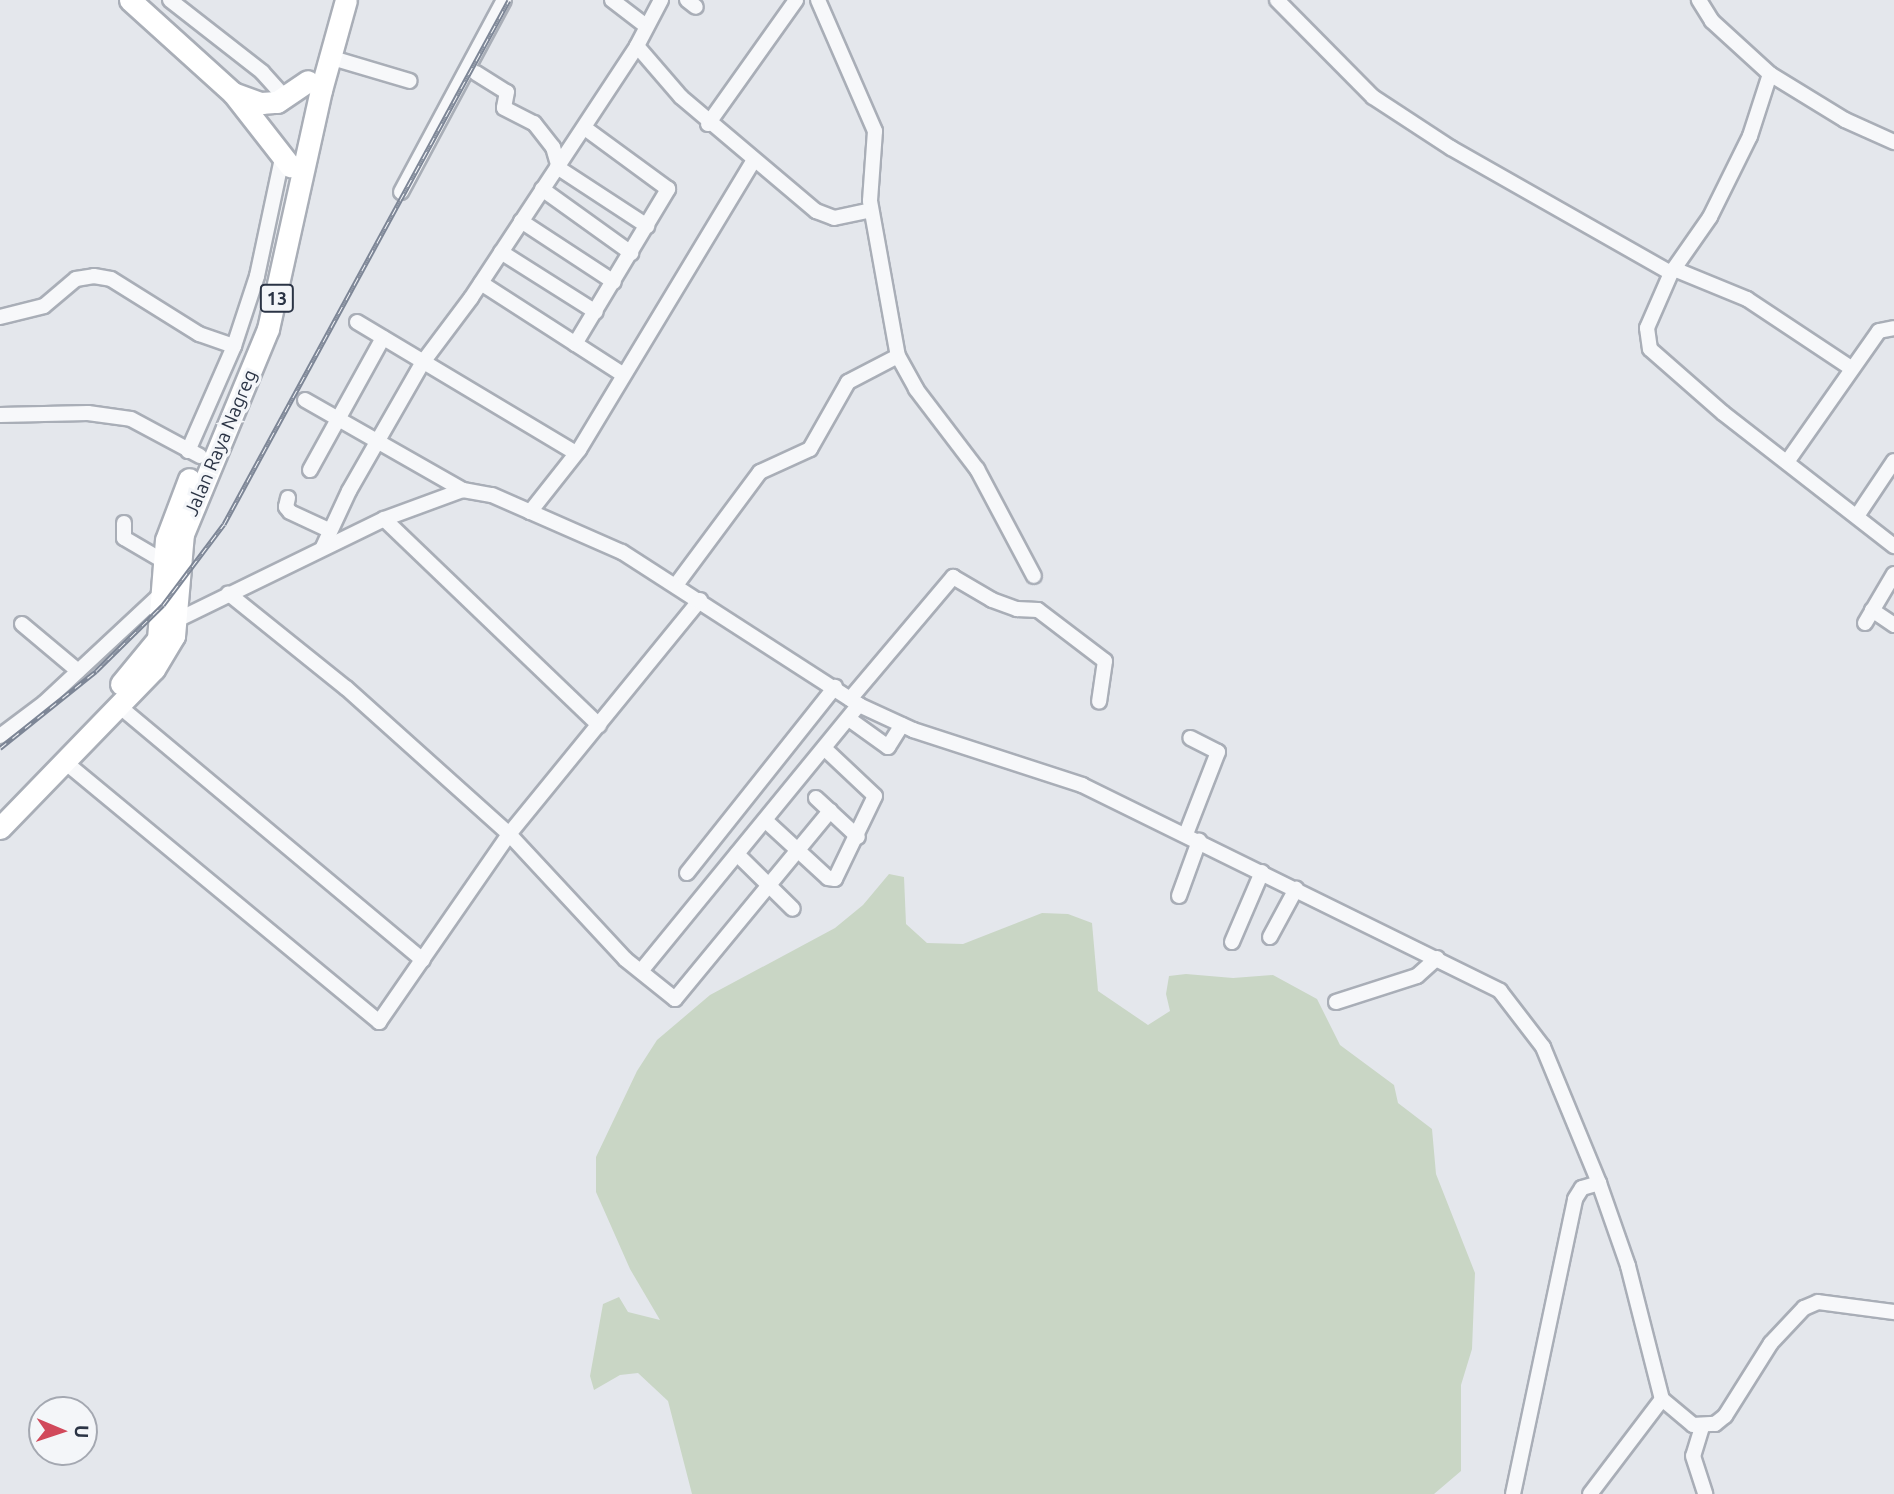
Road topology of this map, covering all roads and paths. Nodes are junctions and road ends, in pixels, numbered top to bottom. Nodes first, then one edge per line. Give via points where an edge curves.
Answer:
1 (130, 0) edge
2 (334, 0) edge
3 (346, 0) edge
4 (504, 0) edge
5 (612, 0) edge
6 (661, 0) edge
7 (796, 0) edge
8 (1276, 0) edge
9 (1699, 0) edge
10 (173, 1) edge
11 (821, 1) edge
12 (646, 26) junction
13 (638, 47) junction
14 (329, 57) junction
15 (472, 70) junction
16 (1770, 74) junction
17 (308, 81) junction
18 (410, 81) dead end
19 (233, 93) junction
20 (286, 99) junction
21 (708, 124) junction
22 (585, 128) junction
23 (1894, 142) edge
24 (753, 161) junction
25 (286, 162) junction
26 (557, 166) junction
27 (542, 189) junction
28 (401, 192) dead end
29 (870, 210) junction
30 (521, 221) junction
31 (647, 226) junction
32 (501, 252) junction
33 (631, 253) junction
34 (1673, 271) junction
35 (614, 282) junction
36 (481, 284) junction
37 (596, 312) junction
38 (0, 317) edge
39 (357, 322) dead end
40 (1894, 328) edge
41 (383, 338) junction
42 (575, 344) junction
43 (234, 346) junction
44 (898, 356) junction
45 (423, 362) junction
46 (1851, 368) junction
47 (622, 374) junction
48 (305, 400) dead end
49 (0, 415) edge
50 (338, 418) junction
51 (376, 442) junction
52 (194, 453) junction
53 (576, 453) junction
54 (1787, 462) junction
55 (310, 470) dead end
56 (1891, 471) edge
57 (463, 490) junction
58 (288, 498) dead end
59 (530, 512) junction
60 (1857, 516) junction
61 (384, 519) junction
62 (124, 523) dead end
63 (329, 530) junction
64 (1894, 546) edge
65 (323, 547) junction
66 (163, 561) junction
67 (1894, 574) edge
68 (1034, 576) dead end
69 (677, 585) junction
70 (163, 593) junction
71 (228, 593) junction
72 (700, 600) junction
73 (170, 623) junction
74 (22, 624) dead end
75 (1894, 625) edge
76 (78, 671) junction
77 (835, 687) junction
78 (855, 702) junction
79 (1099, 702) dead end
80 (119, 706) junction
81 (849, 719) junction
82 (599, 725) junction
83 (902, 725) junction
84 (0, 736) edge
85 (1190, 738) dead end
86 (824, 748) junction
87 (65, 762) junction
88 (816, 797) dead end
89 (0, 808) edge
90 (830, 811) junction
91 (766, 821) junction
92 (0, 828) edge
93 (509, 834) junction
94 (858, 837) junction
95 (1192, 837) junction
96 (798, 853) junction
97 (737, 854) junction
98 (1262, 872) junction
99 (687, 873) dead end
100 (771, 885) junction
101 (1296, 889) junction
102 (1179, 896) dead end
103 (793, 909) dead end
104 (1270, 937) dead end
105 (1232, 942) dead end
106 (1437, 958) junction
107 (424, 960) junction
108 (641, 971) junction
109 (1336, 1002) dead end
110 (1599, 1183) junction
111 (1894, 1312) edge
112 (1662, 1399) junction
113 (1702, 1427) junction
114 (1513, 1494) edge
115 (1590, 1494) edge
116 (1705, 1494) edge

1 - 19 highway
2 - 17 highway, Jalan Raya Nagreg / 13
3 - 14 highway, Jalan Raya Nagreg / 13
4 - 15 street
5 - 12 street
6 - 12 street
7 - 21 street
8 - 34 street via 1373,97 1451,148
9 - 16 street via 1712,21
10 - 20 street via 268,77
11 - 29 street via 828,30 874,131
12 - 13 street
13 - 21 street
13 - 22 street
14 - 18 street
14 - 73 highway, Jalan Raya Nagreg / 13 via 268,330 183,534
15 - 26 street via 508,92 504,108 534,123 553,147
15 - 28 street
16 - 23 street via 1845,120
16 - 34 street via 1750,136 1710,217
17 - 20 highway
17 - 25 highway, Jalan Raya Nagreg / 13
19 - 20 highway via 261,103
19 - 25 highway
21 - 24 street
22 - 26 street
22 - 31 street via 668,187
24 - 29 street via 825,216 845,217
24 - 47 street
25 - 43 street
25 - 52 highway, Jalan Raya Nagreg / 13 via 275,250 256,319
26 - 27 street
26 - 31 street
27 - 30 street
27 - 33 street
29 - 44 street
30 - 32 street
30 - 35 street
31 - 33 street
32 - 36 street
32 - 37 street
33 - 35 street
34 - 46 street via 1747,299
34 - 54 street via 1647,328 1647,344
35 - 37 street
36 - 42 street
36 - 45 street
37 - 42 street
38 - 43 street via 44,306 76,279 94,276 111,279 198,334
39 - 41 street
40 - 46 street via 1881,329
41 - 45 street
41 - 50 street
42 - 47 street
43 - 52 street
44 - 68 street via 916,389 977,468
44 - 69 street via 848,382 810,449 756,476
45 - 51 street
45 - 53 street
46 - 54 street
47 - 53 street
48 - 50 street
49 - 52 street via 88,413 131,419
50 - 51 street
50 - 55 street
51 - 57 street
51 - 63 street
52 - 66 highway, Jalan Raya Nagreg / 13
53 - 59 street
54 - 60 street
56 - 60 street
57 - 59 street via 492,495
57 - 61 street
58 - 63 street via 290,512
59 - 69 street via 622,552
60 - 64 street
61 - 65 street
61 - 82 street
62 - 66 street via 124,538
63 - 65 street
65 - 71 street
66 - 70 highway, Jalan Raya Nagreg / 13
67 - 75 street via 1868,616
69 - 72 street
70 - 73 highway, Jalan Raya Nagreg / 13
70 - 76 street
71 - 73 street
71 - 93 street via 346,688
72 - 77 street
72 - 82 street
73 - 80 highway, Jalan Raya Nagreg / 13 via 159,663
73 - 89 highway, Jalan Raya Nagreg / 13 via 150,652
74 - 76 street
76 - 84 street
77 - 78 street
77 - 99 street
78 - 79 street via 953,577 1009,606 1038,610 1105,661
78 - 81 street
78 - 83 street
80 - 87 highway, Jalan Raya Nagreg / 13
80 - 107 street
81 - 83 street via 888,747
81 - 86 street
82 - 93 street
83 - 95 street via 1083,785
85 - 95 street via 1218,752
86 - 91 street
86 - 94 street via 875,796
87 - 92 highway, Jalan Raya Nagreg / 13
87 - 107 street via 379,1022
88 - 90 street
90 - 94 street
90 - 96 street
91 - 96 street
91 - 97 street
93 - 107 street
93 - 108 street
94 - 96 street via 835,879
95 - 98 street
95 - 102 street
96 - 100 street
97 - 100 street
97 - 108 street
98 - 101 street
98 - 105 street
100 - 103 street
100 - 108 street via 680,996 669,997
101 - 104 street
101 - 106 street
106 - 109 street via 1417,976
106 - 110 street via 1500,991 1523,1019 1543,1047
110 - 112 street via 1628,1266
110 - 114 street via 1582,1188 1573,1208
111 - 113 street via 1818,1302 1804,1308 1771,1343 1725,1416
112 - 113 street via 1683,1419
112 - 115 street
113 - 116 street via 1693,1456

